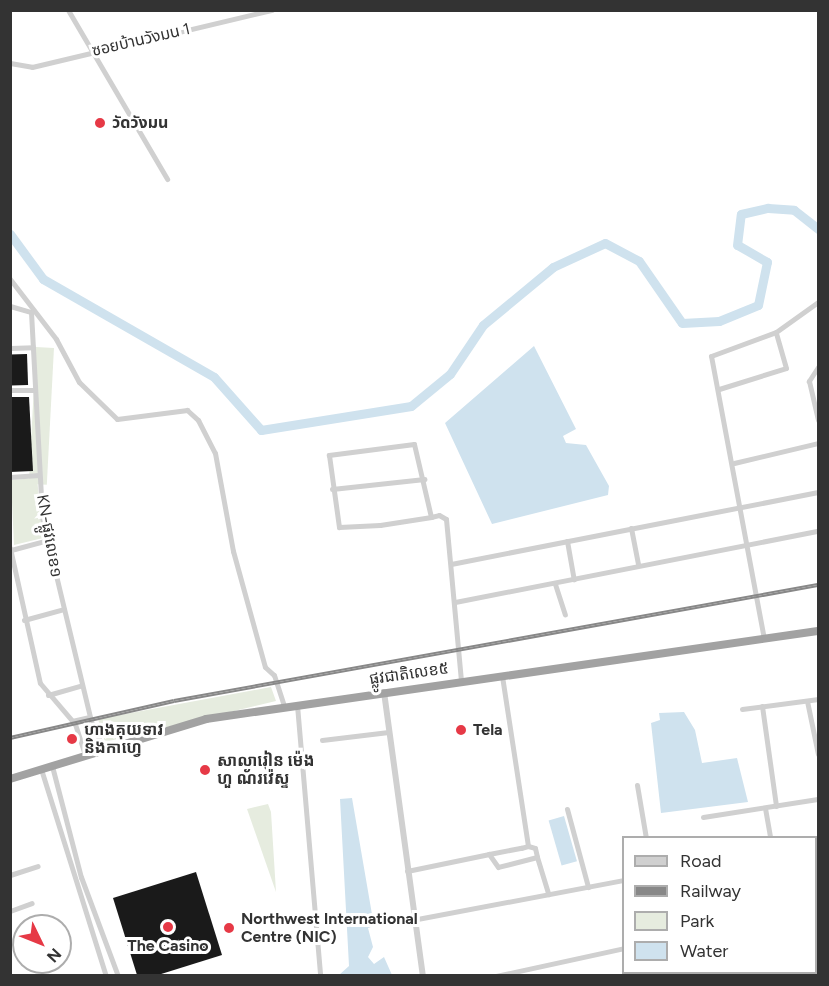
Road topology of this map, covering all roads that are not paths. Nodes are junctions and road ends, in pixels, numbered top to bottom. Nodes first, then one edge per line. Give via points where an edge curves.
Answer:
1 (68, 10) edge
2 (270, 11) edge
3 (93, 50) junction
4 (10, 63) edge
5 (167, 179) dead end
6 (10, 279) edge
7 (819, 302) edge
8 (10, 306) edge
9 (776, 332) junction
10 (33, 347) junction
11 (10, 348) edge
12 (819, 367) edge
13 (719, 389) junction
14 (10, 390) edge
15 (34, 390) junction
16 (819, 420) edge
17 (819, 442) edge
18 (734, 464) junction
19 (39, 476) junction
20 (10, 477) edge
21 (424, 479) junction
22 (332, 489) junction
23 (819, 492) edge
24 (742, 505) junction
25 (431, 516) junction
26 (631, 528) junction
27 (819, 531) edge
28 (48, 540) junction
29 (567, 541) junction
30 (749, 542) junction
31 (11, 549) edge
32 (451, 564) junction
33 (639, 565) junction
34 (574, 579) junction
35 (555, 584) junction
36 (18, 588) junction
37 (10, 590) edge
38 (455, 602) junction
39 (64, 609) junction
40 (565, 614) dead end
41 (24, 620) junction
42 (819, 631) edge
43 (764, 639) junction
44 (502, 676) junction
45 (461, 681) junction
46 (82, 685) junction
47 (384, 692) junction
48 (48, 695) junction
49 (819, 699) edge
50 (807, 700) junction
51 (284, 705) junction
52 (297, 705) junction
53 (762, 706) junction
54 (742, 710) dead end
55 (91, 719) junction
56 (74, 722) junction
57 (389, 732) junction
58 (322, 740) dead end
59 (103, 748) junction
60 (85, 754) junction
61 (819, 754) edge
62 (52, 766) junction
63 (41, 769) junction
64 (10, 779) edge
65 (637, 785) dead end
66 (819, 799) edge
67 (776, 806) junction
68 (765, 808) junction
69 (567, 809) dead end
70 (703, 817) dead end
71 (646, 836) edge
72 (770, 836) edge
73 (528, 846) junction
74 (489, 854) junction
75 (537, 857) junction
76 (38, 866) dead end
77 (407, 871) junction
78 (10, 875) edge
79 (622, 880) edge
80 (588, 887) junction
81 (548, 894) junction
82 (32, 903) dead end
83 (10, 911) edge
84 (412, 920) junction
85 (622, 948) edge
86 (63, 975) edge
87 (75, 975) edge
88 (106, 975) edge
89 (117, 975) edge
90 (320, 975) edge
91 (423, 975) edge
92 (496, 975) edge

1 - 3 street
2 - 3 street, ซอยบ้านวังมน 1
3 - 4 street, ซอยบ้านวังมน 1 via 32,66
3 - 5 street
6 - 51 street via 56,339 79,382 117,418 186,410 198,420 215,453 233,551 264,667 274,675
7 - 9 street
8 - 10 street, KN-ផ្លូវលេខ១ via 29,309
9 - 13 street via 711,356
9 - 13 street via 786,368
10 - 11 street
10 - 15 street, KN-ផ្លូវលេខ១
12 - 16 street via 809,381
13 - 18 street
14 - 15 street
15 - 19 street, KN-ផ្លូវលេខ១
17 - 18 street
18 - 24 street
19 - 20 street
19 - 28 street, KN-ផ្លូវលេខ១
21 - 22 street
21 - 22 street via 414,444 390,445 330,454
21 - 25 street
22 - 25 street via 335,523 342,528
23 - 24 street
24 - 26 street
24 - 30 street
25 - 32 street via 446,519
26 - 29 street
26 - 33 street
27 - 30 street
28 - 31 street
28 - 39 street, KN-ផ្លូវលេខ១
29 - 32 street
29 - 34 street
30 - 33 street
30 - 43 street
31 - 36 street
32 - 38 street
33 - 34 street
34 - 35 street
35 - 38 street
35 - 40 street
36 - 37 street
36 - 41 street
38 - 45 street
39 - 41 street
39 - 46 street, KN-ផ្លូវលេខ១
41 - 48 street
42 - 43 highway, ផ្លូវជាតិលេខ៥
43 - 44 highway, ផ្លូវជាតិលេខ៥
44 - 45 highway, ផ្លូវជាតិលេខ៥
44 - 73 street
45 - 47 highway, ផ្លូវជាតិលេខ៥
46 - 48 street
46 - 55 street, KN-ផ្លូវលេខ១
47 - 52 highway, ផ្លូវជាតិលេខ៥
47 - 57 street
48 - 56 street
49 - 50 street
50 - 53 street
50 - 61 street
51 - 52 highway, ផ្លូវជាតិលេខ៥
51 - 59 highway, ផ្លូវជាតិលេខ៥ via 196,721
52 - 90 street
53 - 54 street
53 - 67 street
55 - 56 street
55 - 59 street, KN-ផ្លូវលេខ១
56 - 60 street
57 - 58 street
57 - 77 street
59 - 60 highway, ផ្លូវជាតិលេខ៥
60 - 62 highway, ផ្លូវជាតិលេខ៥
62 - 63 highway, ផ្លូវជាតិលេខ៥
62 - 89 street via 81,877
63 - 64 highway, ផ្លូវជាតិលេខ៥
63 - 88 street
65 - 71 street
66 - 67 street
67 - 68 street
68 - 70 street
68 - 72 street
69 - 80 street
73 - 74 street
73 - 75 street via 535,848
74 - 75 street via 498,867
74 - 77 street
75 - 81 street
76 - 78 street
77 - 84 street
79 - 80 street
80 - 81 street
81 - 84 street
82 - 83 street
84 - 91 street
85 - 92 street
86 - 87 street

